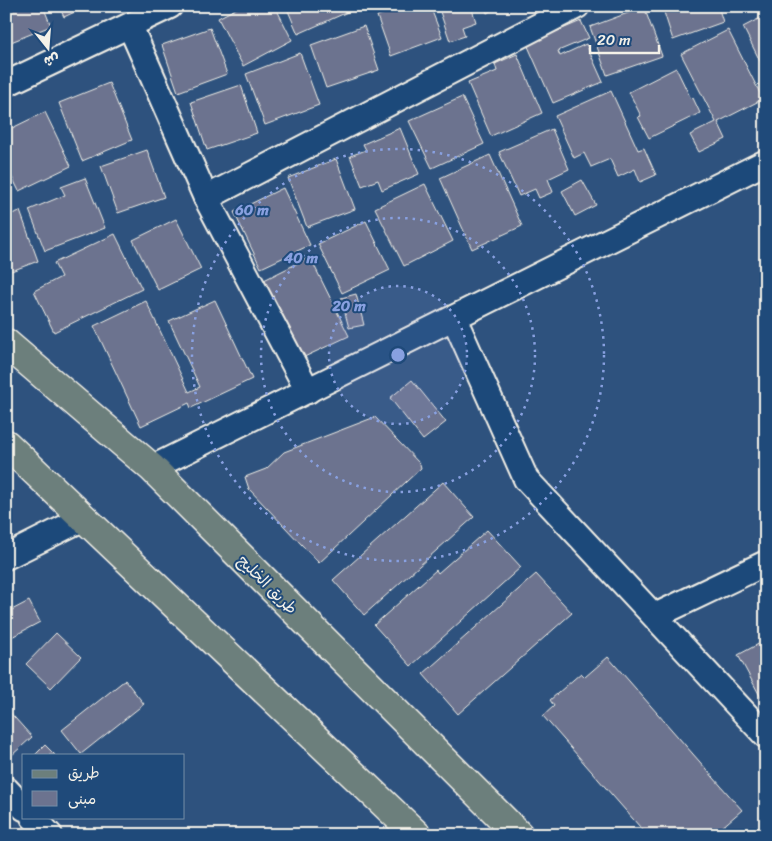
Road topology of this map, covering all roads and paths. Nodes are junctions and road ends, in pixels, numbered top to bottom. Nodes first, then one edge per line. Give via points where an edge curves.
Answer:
1 (170, 6) edge
2 (577, 6) edge
3 (130, 26) junction
4 (6, 84) edge
5 (766, 162) edge
6 (206, 198) junction
7 (454, 318) junction
8 (6, 343) edge
9 (308, 390) junction
10 (6, 444) edge
11 (152, 468) junction
12 (84, 518) junction
13 (6, 558) edge
14 (766, 563) edge
15 (656, 616) junction
16 (766, 736) edge
17 (7, 791) edge
18 (22, 806) edge
19 (34, 818) edge
20 (50, 835) edge
21 (416, 835) edge
22 (519, 835) edge

1 - 3 street
2 - 6 street
3 - 4 street
3 - 6 street
5 - 7 street
6 - 9 street
7 - 9 street
7 - 15 street via 526,479
8 - 11 main road, طريق الخليج
9 - 11 street
10 - 12 main road
11 - 22 main road, طريق الخليج
12 - 13 street
12 - 21 main road
14 - 15 street
15 - 16 street
17 - 18 street
19 - 20 street

